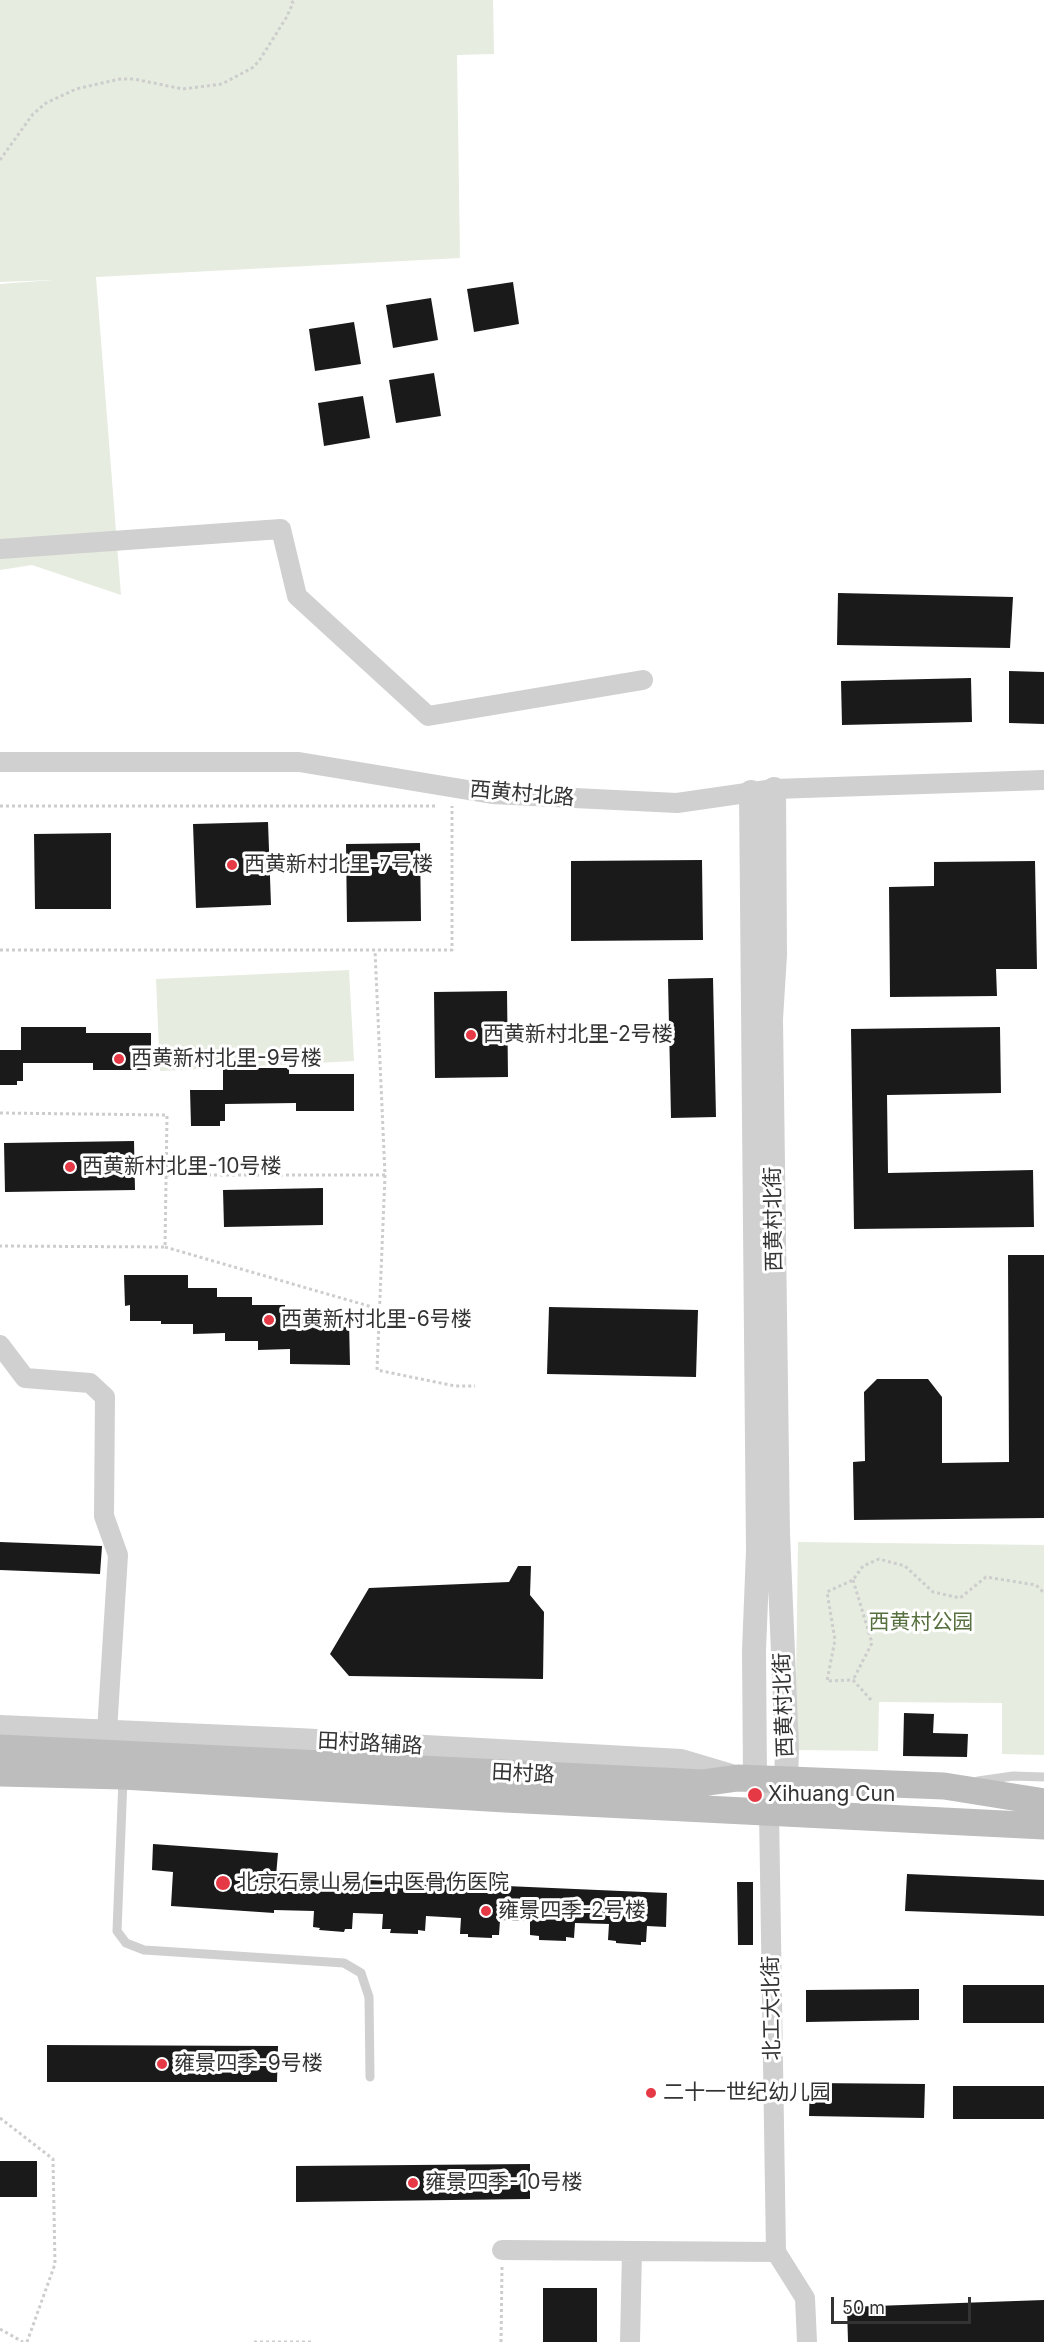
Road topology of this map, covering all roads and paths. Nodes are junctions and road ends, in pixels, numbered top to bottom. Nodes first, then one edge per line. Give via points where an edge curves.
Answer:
1 (291, 0) edge
2 (0, 160) edge
3 (0, 549) edge
4 (643, 680) dead end
5 (0, 762) edge
6 (1044, 780) edge
7 (763, 790) junction
8 (0, 806) edge
9 (440, 806) dead end
10 (452, 806) dead end
11 (0, 950) edge
12 (375, 950) junction
13 (0, 1113) edge
14 (166, 1175) junction
15 (385, 1175) junction
16 (0, 1246) edge
17 (165, 1247) junction
18 (379, 1309) junction
19 (0, 1346) edge
20 (475, 1386) dead end
21 (853, 1580) junction
22 (1044, 1593) edge
23 (853, 1680) junction
24 (871, 1700) dead end
25 (107, 1731) junction
26 (6, 1738) edge
27 (0, 1773) edge
28 (123, 1776) junction
29 (1044, 1777) edge
30 (746, 1779) junction
31 (786, 1782) junction
32 (944, 1786) junction
33 (1044, 1802) edge
34 (769, 1811) junction
35 (1044, 1826) edge
36 (370, 2077) dead end
37 (0, 2118) edge
38 (502, 2250) joint
39 (632, 2252) junction
40 (776, 2252) junction
41 (0, 2329) edge
42 (25, 2342) edge
43 (254, 2342) edge
44 (314, 2342) edge
45 (501, 2342) edge
46 (630, 2342) edge
47 (807, 2342) edge

1 - 2 path via 286,18 252,68 222,84 183,89 120,80 76,89 33,114
3 - 4 street via 281,529 297,596 428,716
5 - 7 street, 西黄村北路 via 299,762 492,794 677,803
6 - 7 street, 西黄村北路
7 - 30 street, 西黄村北街 via 758,1551
7 - 31 street, 西黄村北街 via 775,955 771,1018 778,1534
8 - 9 path
10 - 12 path via 452,950
11 - 12 path
12 - 15 path
13 - 14 path via 167,1115
14 - 15 path
14 - 17 path
15 - 18 path
16 - 17 path
17 - 18 path
18 - 20 path via 377,1370 455,1386
19 - 25 street via 25,1378 90,1383 105,1397 104,1516 118,1555
21 - 22 path via 863,1566 879,1559 905,1566 933,1592 960,1598 986,1577 1036,1585
21 - 23 path via 872,1643
21 - 23 path via 827,1592 835,1640 827,1681
23 - 24 path
25 - 26 street, 田村路辅路
25 - 30 street, 田村路辅路 via 681,1761
26 - 30 main road, 田村路 via 702,1783
27 - 28 main road, 田村路
28 - 34 main road, 田村路
28 - 36 lane via 117,1931 126,1943 144,1950 344,1963 362,1973 369,1997
29 - 32 lane via 1014,1776
30 - 31 main road, 田村路
30 - 34 street, 西黄村北街
31 - 32 main road, 田村路
31 - 34 street, 西黄村北街
32 - 33 main road, 田村路
34 - 35 main road, 田村路
34 - 40 street, 北工大北街
37 - 42 path via 53,2159 55,2264
38 - 39 street
38 - 45 path
39 - 40 street
39 - 46 street
40 - 47 street via 805,2298
41 - 42 path
43 - 44 path

